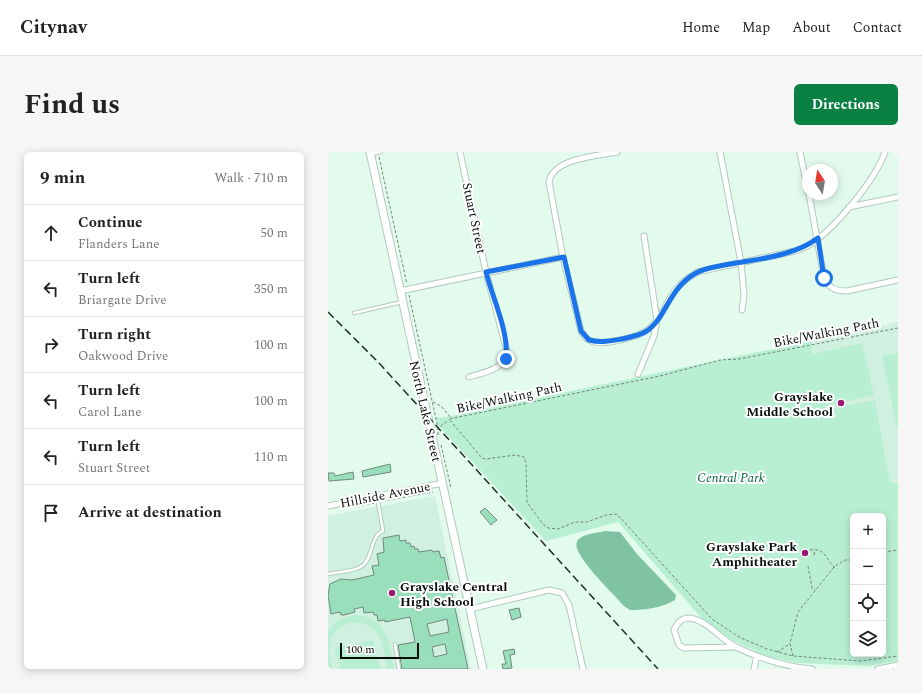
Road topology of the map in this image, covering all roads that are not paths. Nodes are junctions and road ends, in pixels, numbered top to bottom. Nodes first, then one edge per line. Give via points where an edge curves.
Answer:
1 (381, 152) edge
2 (460, 152) edge
3 (617, 152) edge
4 (720, 152) edge
5 (800, 152) edge
6 (884, 152) edge
7 (370, 153) edge
8 (802, 164) edge
9 (898, 197) edge
10 (810, 200) edge
11 (849, 207) junction
12 (644, 236) dead end
13 (818, 238) junction
14 (564, 257) junction
15 (741, 262) junction
16 (486, 272) junction
17 (898, 280) edge
18 (400, 292) junction
19 (402, 302) junction
20 (742, 310) dead end
21 (354, 313) dead end
22 (657, 320) junction
23 (638, 374) dead end
24 (468, 377) dead end
25 (443, 483) junction
26 (377, 496) junction
27 (328, 506) edge
28 (328, 574) edge
29 (470, 609) junction
30 (395, 644) dead end
31 (734, 647) junction
32 (757, 656) junction
33 (898, 665) edge
34 (399, 669) edge
35 (483, 669) edge
36 (583, 669) edge
37 (754, 669) edge
38 (812, 669) edge
39 (878, 669) edge

1 - 7 lane
2 - 16 street, Stuart Street
3 - 14 street via 567,162 557,166 552,173 549,187
4 - 15 street
5 - 8 street
6 - 11 street via 877,168
7 - 18 street, North Lake Street
9 - 11 street
10 - 13 street
11 - 13 street
12 - 22 street
13 - 15 street via 808,246
13 - 17 street via 824,278 834,290 847,291
14 - 16 street
14 - 22 street via 581,331 589,340 608,342 635,336 645,332
15 - 20 street via 744,295
15 - 22 street via 697,272 675,291
16 - 18 street
16 - 24 street, Stuart Street via 505,337 506,359 500,366
18 - 19 street, North Lake Street
19 - 21 lane
19 - 25 street, North Lake Street
22 - 23 street via 654,336
25 - 26 street, Hillside Avenue
25 - 29 street, North Lake Street
26 - 27 street, Hillside Avenue
26 - 28 lane via 383,531 378,534 365,564
29 - 35 street, North Lake Street
29 - 36 street via 548,590 562,593 570,605
30 - 34 lane
31 - 31 street via 684,648 676,641 674,630 683,619 697,620
31 - 32 street
32 - 37 street
32 - 38 street
33 - 39 street

